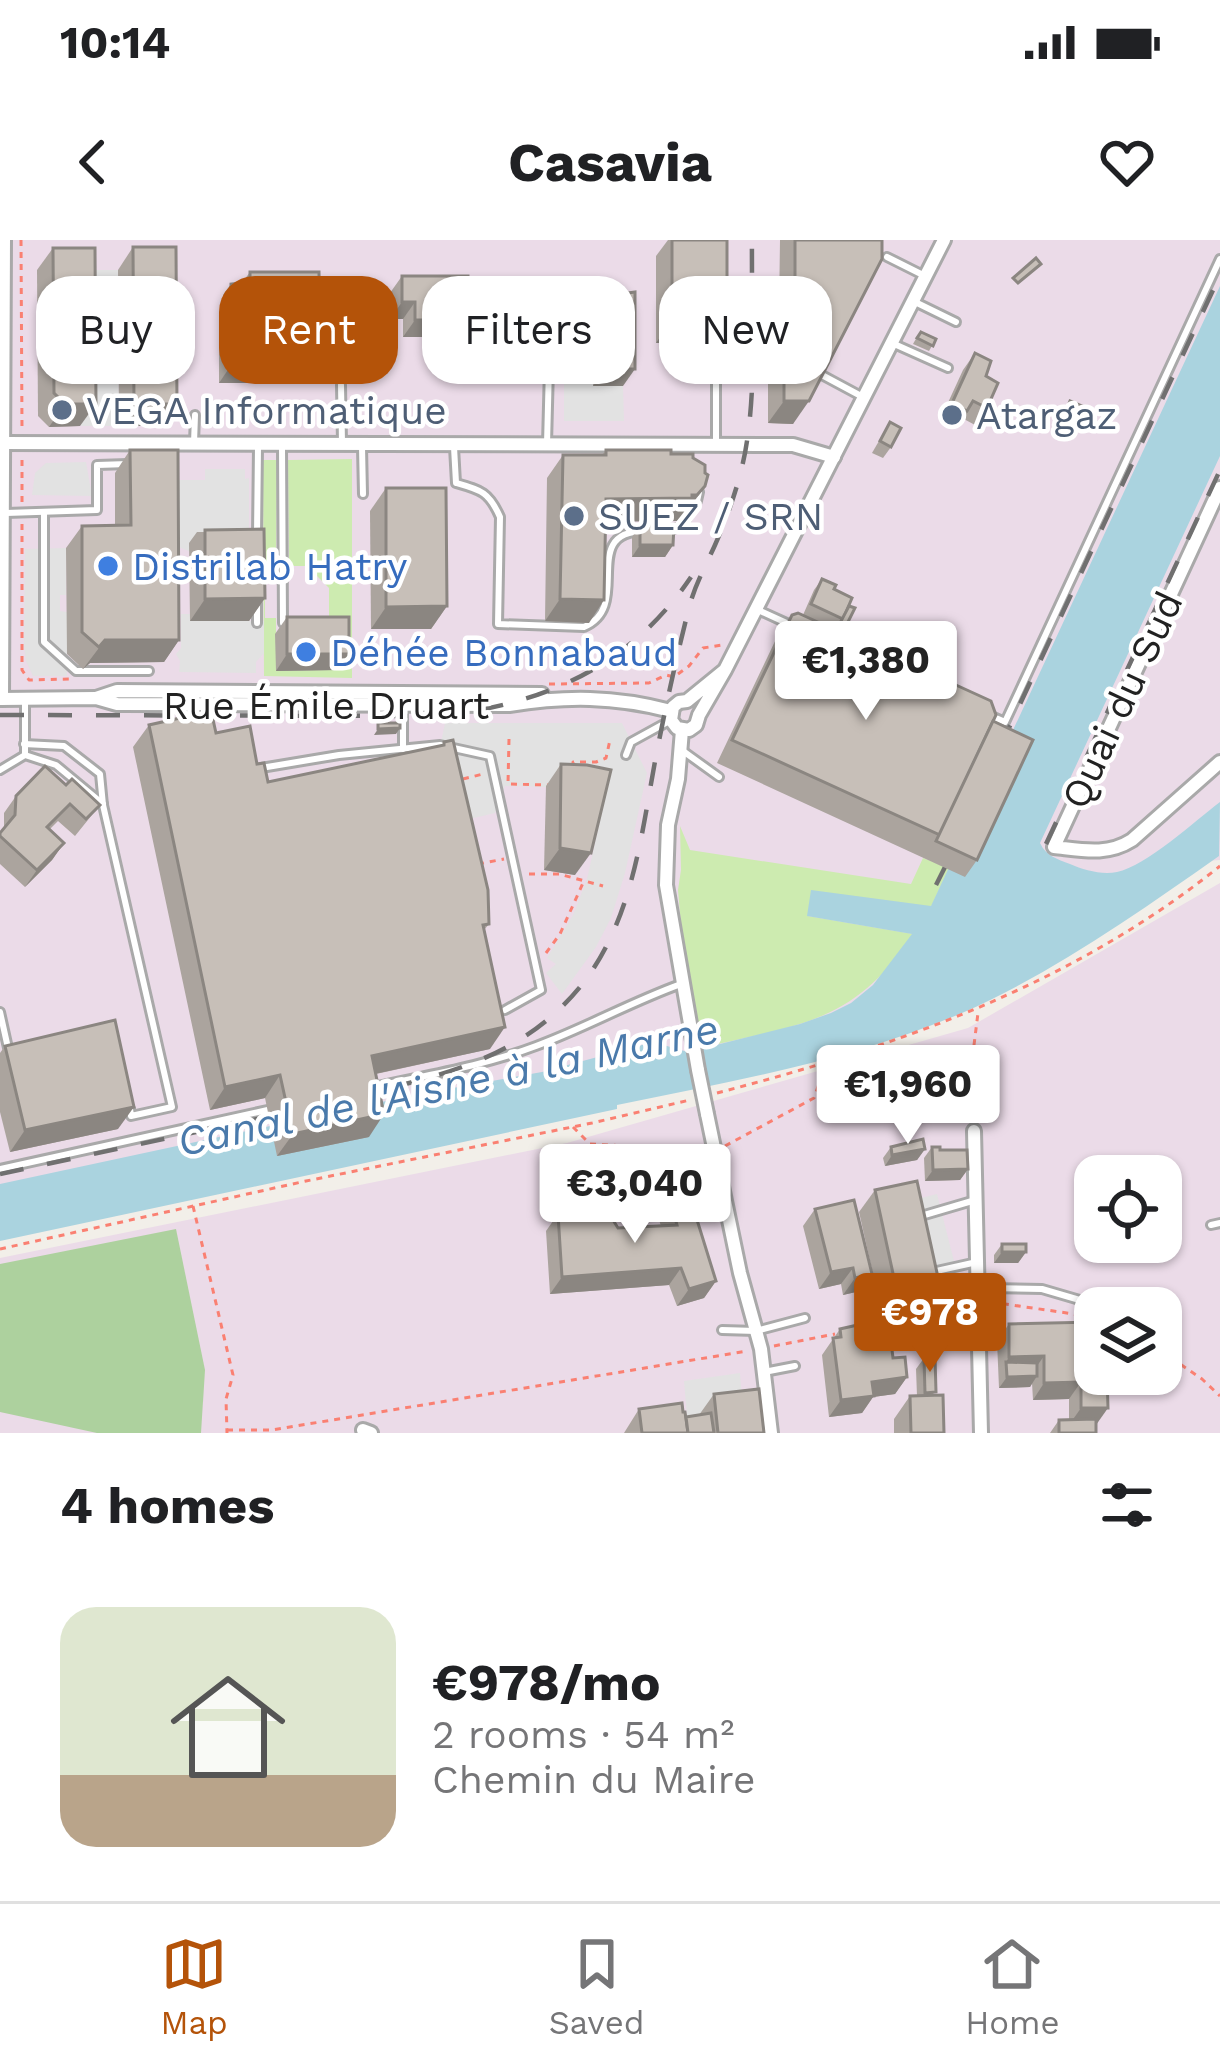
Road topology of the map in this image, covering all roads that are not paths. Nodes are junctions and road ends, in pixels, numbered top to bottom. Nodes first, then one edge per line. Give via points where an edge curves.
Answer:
1 (4, 240) edge
2 (944, 240) edge
3 (887, 256) edge
4 (1220, 259) edge
5 (926, 276) junction
6 (914, 301) junction
7 (956, 322) dead end
8 (892, 343) junction
9 (948, 368) dead end
10 (832, 381) edge
11 (549, 384) edge
12 (714, 384) edge
13 (341, 386) dead end
14 (864, 398) junction
15 (195, 415) dead end
16 (3, 443) edge
17 (194, 443) junction
18 (258, 443) junction
19 (282, 443) junction
20 (342, 443) junction
21 (362, 443) junction
22 (454, 444) junction
23 (548, 444) junction
24 (713, 445) junction
25 (834, 457) junction
26 (140, 464) edge
27 (705, 464) edge
28 (701, 482) edge
29 (1220, 488) edge
30 (363, 494) dead end
31 (44, 512) junction
32 (3, 514) edge
33 (257, 556) edge
34 (257, 601) edge
35 (756, 609) junction
36 (257, 623) dead end
37 (283, 623) edge
38 (798, 628) edge
39 (724, 670) junction
40 (149, 671) dead end
41 (1, 699) edge
42 (25, 699) junction
43 (403, 699) junction
44 (687, 701) junction
45 (984, 712) edge
46 (699, 715) junction
47 (674, 720) junction
48 (24, 744) junction
49 (403, 748) junction
50 (680, 748) junction
51 (25, 755) junction
52 (626, 755) dead end
53 (1220, 762) edge
54 (262, 768) edge
55 (0, 770) edge
56 (719, 777) dead end
57 (104, 805) junction
58 (681, 984) junction
59 (505, 1010) edge
60 (0, 1012) edge
61 (28, 1044) edge
62 (4, 1050) edge
63 (374, 1087) edge
64 (126, 1093) edge
65 (280, 1107) edge
66 (974, 1131) road end
67 (0, 1169) edge
68 (975, 1200) junction
69 (912, 1222) edge
70 (977, 1262) junction
71 (924, 1274) edge
72 (978, 1294) junction
73 (1074, 1298) edge
74 (805, 1318) dead end
75 (995, 1326) dead end
76 (978, 1327) junction
77 (722, 1330) dead end
78 (757, 1331) junction
79 (795, 1366) dead end
80 (764, 1372) junction
81 (771, 1433) edge
82 (981, 1433) edge

1 - 16 street
2 - 5 street
3 - 5 lane
4 - 45 lane via 1005,722
5 - 6 street
6 - 7 lane
6 - 8 street
8 - 9 lane
8 - 14 street
10 - 14 lane
11 - 23 lane
12 - 24 lane
13 - 20 lane
14 - 25 street
15 - 17 lane
16 - 17 street
16 - 32 street
17 - 18 street
18 - 19 street
18 - 33 lane
19 - 20 street
19 - 37 lane
20 - 21 street
21 - 22 street
21 - 30 lane
22 - 23 street
22 - 28 lane via 456,483 482,490 500,517 498,624 596,622 606,607 608,555 620,536 681,527
23 - 24 street
24 - 25 street via 794,445
24 - 27 lane
25 - 35 street
26 - 31 lane via 97,464 97,510
29 - 53 street, Quai du Sud via 1054,847 1118,849
31 - 32 lane
31 - 40 lane via 44,643 76,671
32 - 41 street
34 - 36 lane
35 - 38 lane
35 - 39 street
39 - 44 street
39 - 46 street
41 - 42 street, Rue Émile Druart
42 - 43 street, Rue Émile Druart via 117,691
42 - 48 lane
43 - 47 street, Rue Émile Druart via 542,694 634,701
43 - 49 lane
44 - 46 street
44 - 47 street via 679,702
46 - 47 street via 693,728
47 - 50 street
47 - 52 lane via 631,742
48 - 51 lane
48 - 57 lane via 64,746 100,774
49 - 54 lane
49 - 59 lane via 440,745 490,756 541,990
50 - 56 lane
50 - 58 street via 666,885
51 - 55 lane
51 - 57 lane via 56,765
57 - 64 lane via 172,1107 131,1116
58 - 63 lane via 498,1060
58 - 78 street, bridge
60 - 62 lane
61 - 62 lane
65 - 67 lane
66 - 68 street
68 - 69 lane
68 - 70 street
70 - 71 lane
70 - 72 street
72 - 73 lane via 1042,1288
72 - 76 street
74 - 78 lane
75 - 76 lane
76 - 82 street
77 - 78 lane
78 - 80 street
79 - 80 lane
80 - 81 street

